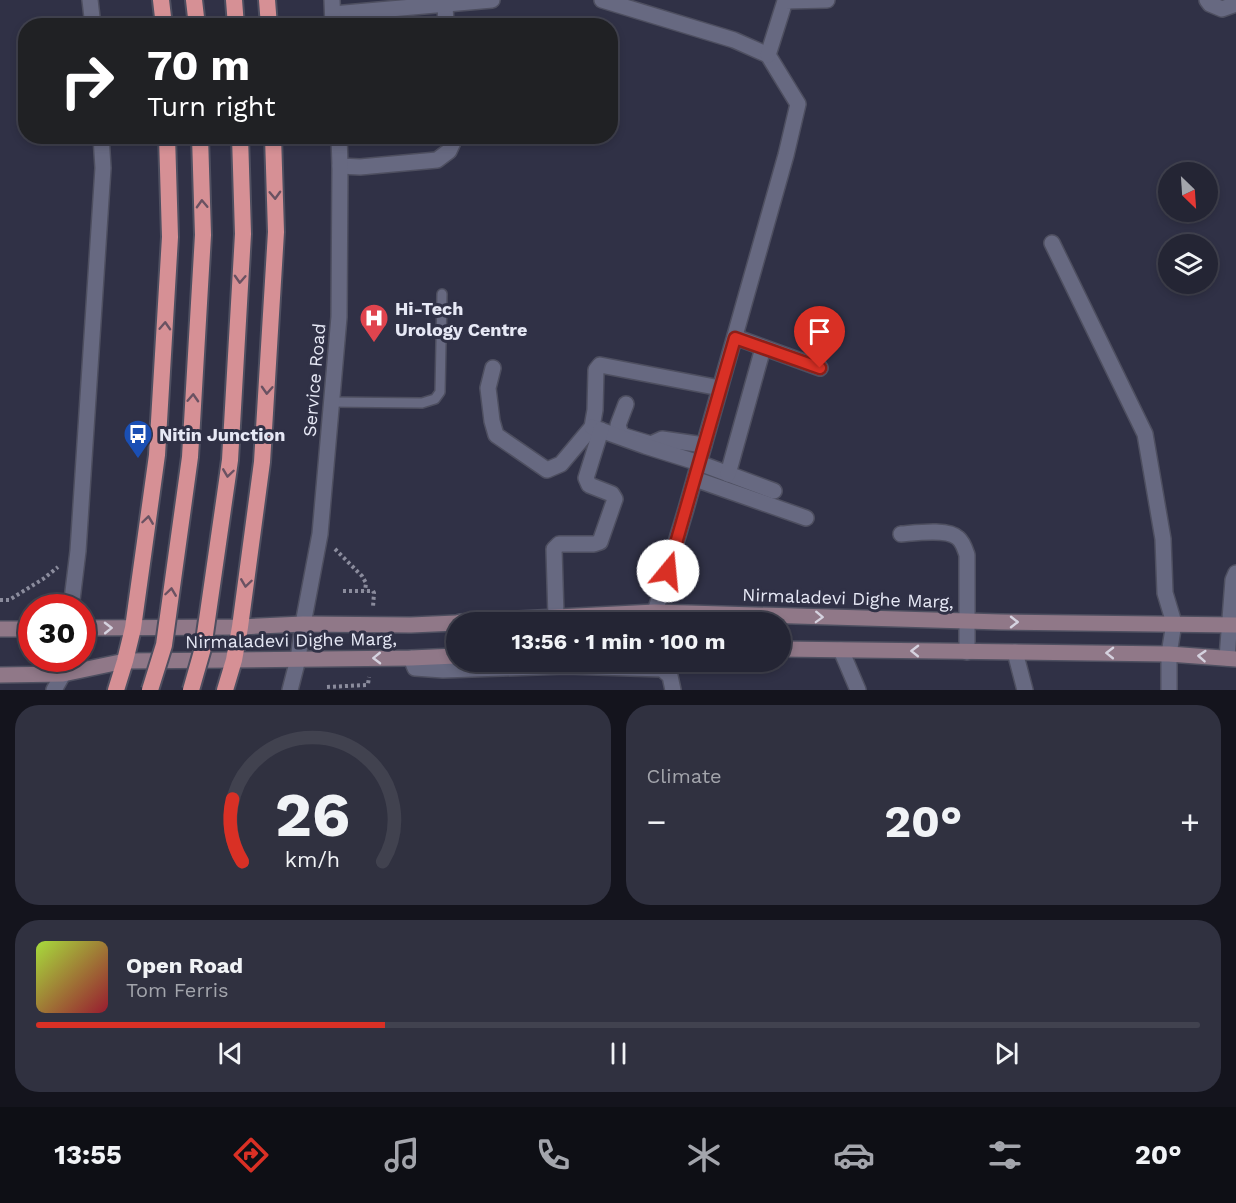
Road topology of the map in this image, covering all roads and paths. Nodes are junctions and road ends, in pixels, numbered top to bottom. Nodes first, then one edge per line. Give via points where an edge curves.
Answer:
1 (90, 0) edge
2 (161, 0) edge
3 (194, 0) edge
4 (234, 0) edge
5 (267, 0) edge
6 (492, 0) edge
7 (602, 0) edge
8 (827, 0) edge
9 (1207, 0) edge
10 (445, 4) junction
11 (1236, 4) edge
12 (333, 13) edge
13 (92, 18) edge
14 (163, 18) edge
15 (196, 18) edge
16 (235, 18) edge
17 (268, 18) edge
18 (446, 18) edge
19 (768, 55) junction
20 (102, 144) edge
21 (167, 144) edge
22 (200, 144) edge
23 (240, 144) edge
24 (273, 144) edge
25 (339, 144) edge
26 (452, 144) edge
27 (340, 166) junction
28 (1052, 243) dead end
29 (442, 294) dead end
30 (735, 338) junction
31 (763, 348) junction
32 (493, 368) dead end
33 (820, 368) dead end
34 (720, 388) junction
35 (332, 402) junction
36 (626, 404) dead end
37 (597, 429) junction
38 (620, 436) junction
39 (704, 445) junction
40 (699, 463) junction
41 (728, 474) junction
42 (694, 479) junction
43 (774, 491) dead end
44 (806, 518) dead end
45 (320, 534) junction
46 (901, 534) dead end
47 (1236, 573) edge
48 (43, 579) dead end
49 (343, 591) dead end
50 (73, 594) edge
51 (0, 600) edge
52 (556, 612) edge
53 (657, 612) edge
54 (791, 619) edge
55 (968, 621) junction
56 (446, 623) edge
57 (1174, 623) junction
58 (303, 624) junction
59 (1233, 624) edge
60 (240, 627) junction
61 (96, 628) edge
62 (133, 628) junction
63 (0, 629) edge
64 (18, 629) edge
65 (791, 649) edge
66 (841, 650) junction
67 (967, 651) junction
68 (1015, 652) junction
69 (1169, 654) junction
70 (446, 656) edge
71 (411, 658) junction
72 (1231, 658) edge
73 (298, 659) junction
74 (234, 660) junction
75 (125, 661) junction
76 (96, 663) edge
77 (21, 672) edge
78 (62, 672) edge
79 (0, 675) edge
80 (355, 686) dead end
81 (327, 687) dead end
82 (54, 690) edge
83 (116, 690) edge
84 (150, 690) edge
85 (191, 690) edge
86 (225, 690) edge
87 (290, 690) edge
88 (673, 690) edge
89 (858, 690) edge
90 (1025, 690) edge
91 (1169, 690) edge

1 - 13 street
2 - 14 highway
3 - 15 highway
4 - 16 highway
5 - 17 highway
6 - 10 street
7 - 19 street via 734,40
8 - 19 street via 785,1
9 - 11 street via 1222,9
10 - 12 street
10 - 18 street
19 - 30 street via 798,104
20 - 50 street via 98,247
62 -> 21 highway via 157,455 170,237
84 -> 22 highway, bridge via 164,645 190,457 203,235
23 -> 85 highway, bridge via 243,234 230,460 203,648
24 -> 60 highway via 276,232 262,462
25 - 27 street, Service Road
26 - 27 street via 437,160
27 - 35 street, Service Road via 339,316
28 - 57 street via 1145,434 1163,539 1165,593
29 - 35 lane via 441,392 435,399 427,403
30 - 31 street
30 - 34 street
31 - 33 street
31 - 41 street
32 - 37 street via 488,388 496,435 547,470 561,464
34 - 37 street via 600,365 596,370
34 - 39 street
35 - 45 street, Service Road
36 - 38 street via 618,425
37 - 38 street
37 - 52 street via 586,478 588,485 612,494 615,499 600,542 559,544 554,549
38 - 39 street via 651,444 662,439
38 - 40 street
39 - 40 street
40 - 41 street
40 - 42 street
41 - 43 street
42 - 44 street
42 - 53 street
45 - 49 path via 364,580 365,591
45 - 58 street, Service Road
46 - 55 street via 948,532 958,538 968,555
47 - 59 street
48 - 51 path via 9,600
54 -> 55 main road, Nirmaladevi Dighe Marg,
55 -> 57 main road, Nirmaladevi Dighe Marg,
55 - 67 street
56 - 58 main road, Nirmaladevi Dighe Marg,
57 - 59 main road, Nirmaladevi Dighe Marg,
57 - 69 street
58 - 60 main road, Nirmaladevi Dighe Marg,
58 - 73 street, Service Road
59 - 72 street
60 - 62 main road, Nirmaladevi Dighe Marg,
60 - 74 highway
61 -> 62 main road, Nirmaladevi Dighe Marg,
62 - 75 highway
63 - 64 main road
65 - 66 main road
67 -> 66 main road
66 - 89 street
67 - 68 main road
69 -> 68 main road
68 - 90 street
72 -> 69 main road
69 - 91 street
70 - 71 main road, Nirmaladevi Dighe Marg,
71 -> 73 main road, Nirmaladevi Dighe Marg,
71 - 88 street via 415,668 443,670 566,666 662,669 670,676
73 - 74 main road, Nirmaladevi Dighe Marg,
73 - 87 street, Service Road
74 - 75 main road, Nirmaladevi Dighe Marg,
74 - 86 highway
75 - 76 main road, Nirmaladevi Dighe Marg,
75 - 83 highway
77 - 79 main road, Nirmaladevi Dighe Marg,
78 - 82 street
80 - 81 path

